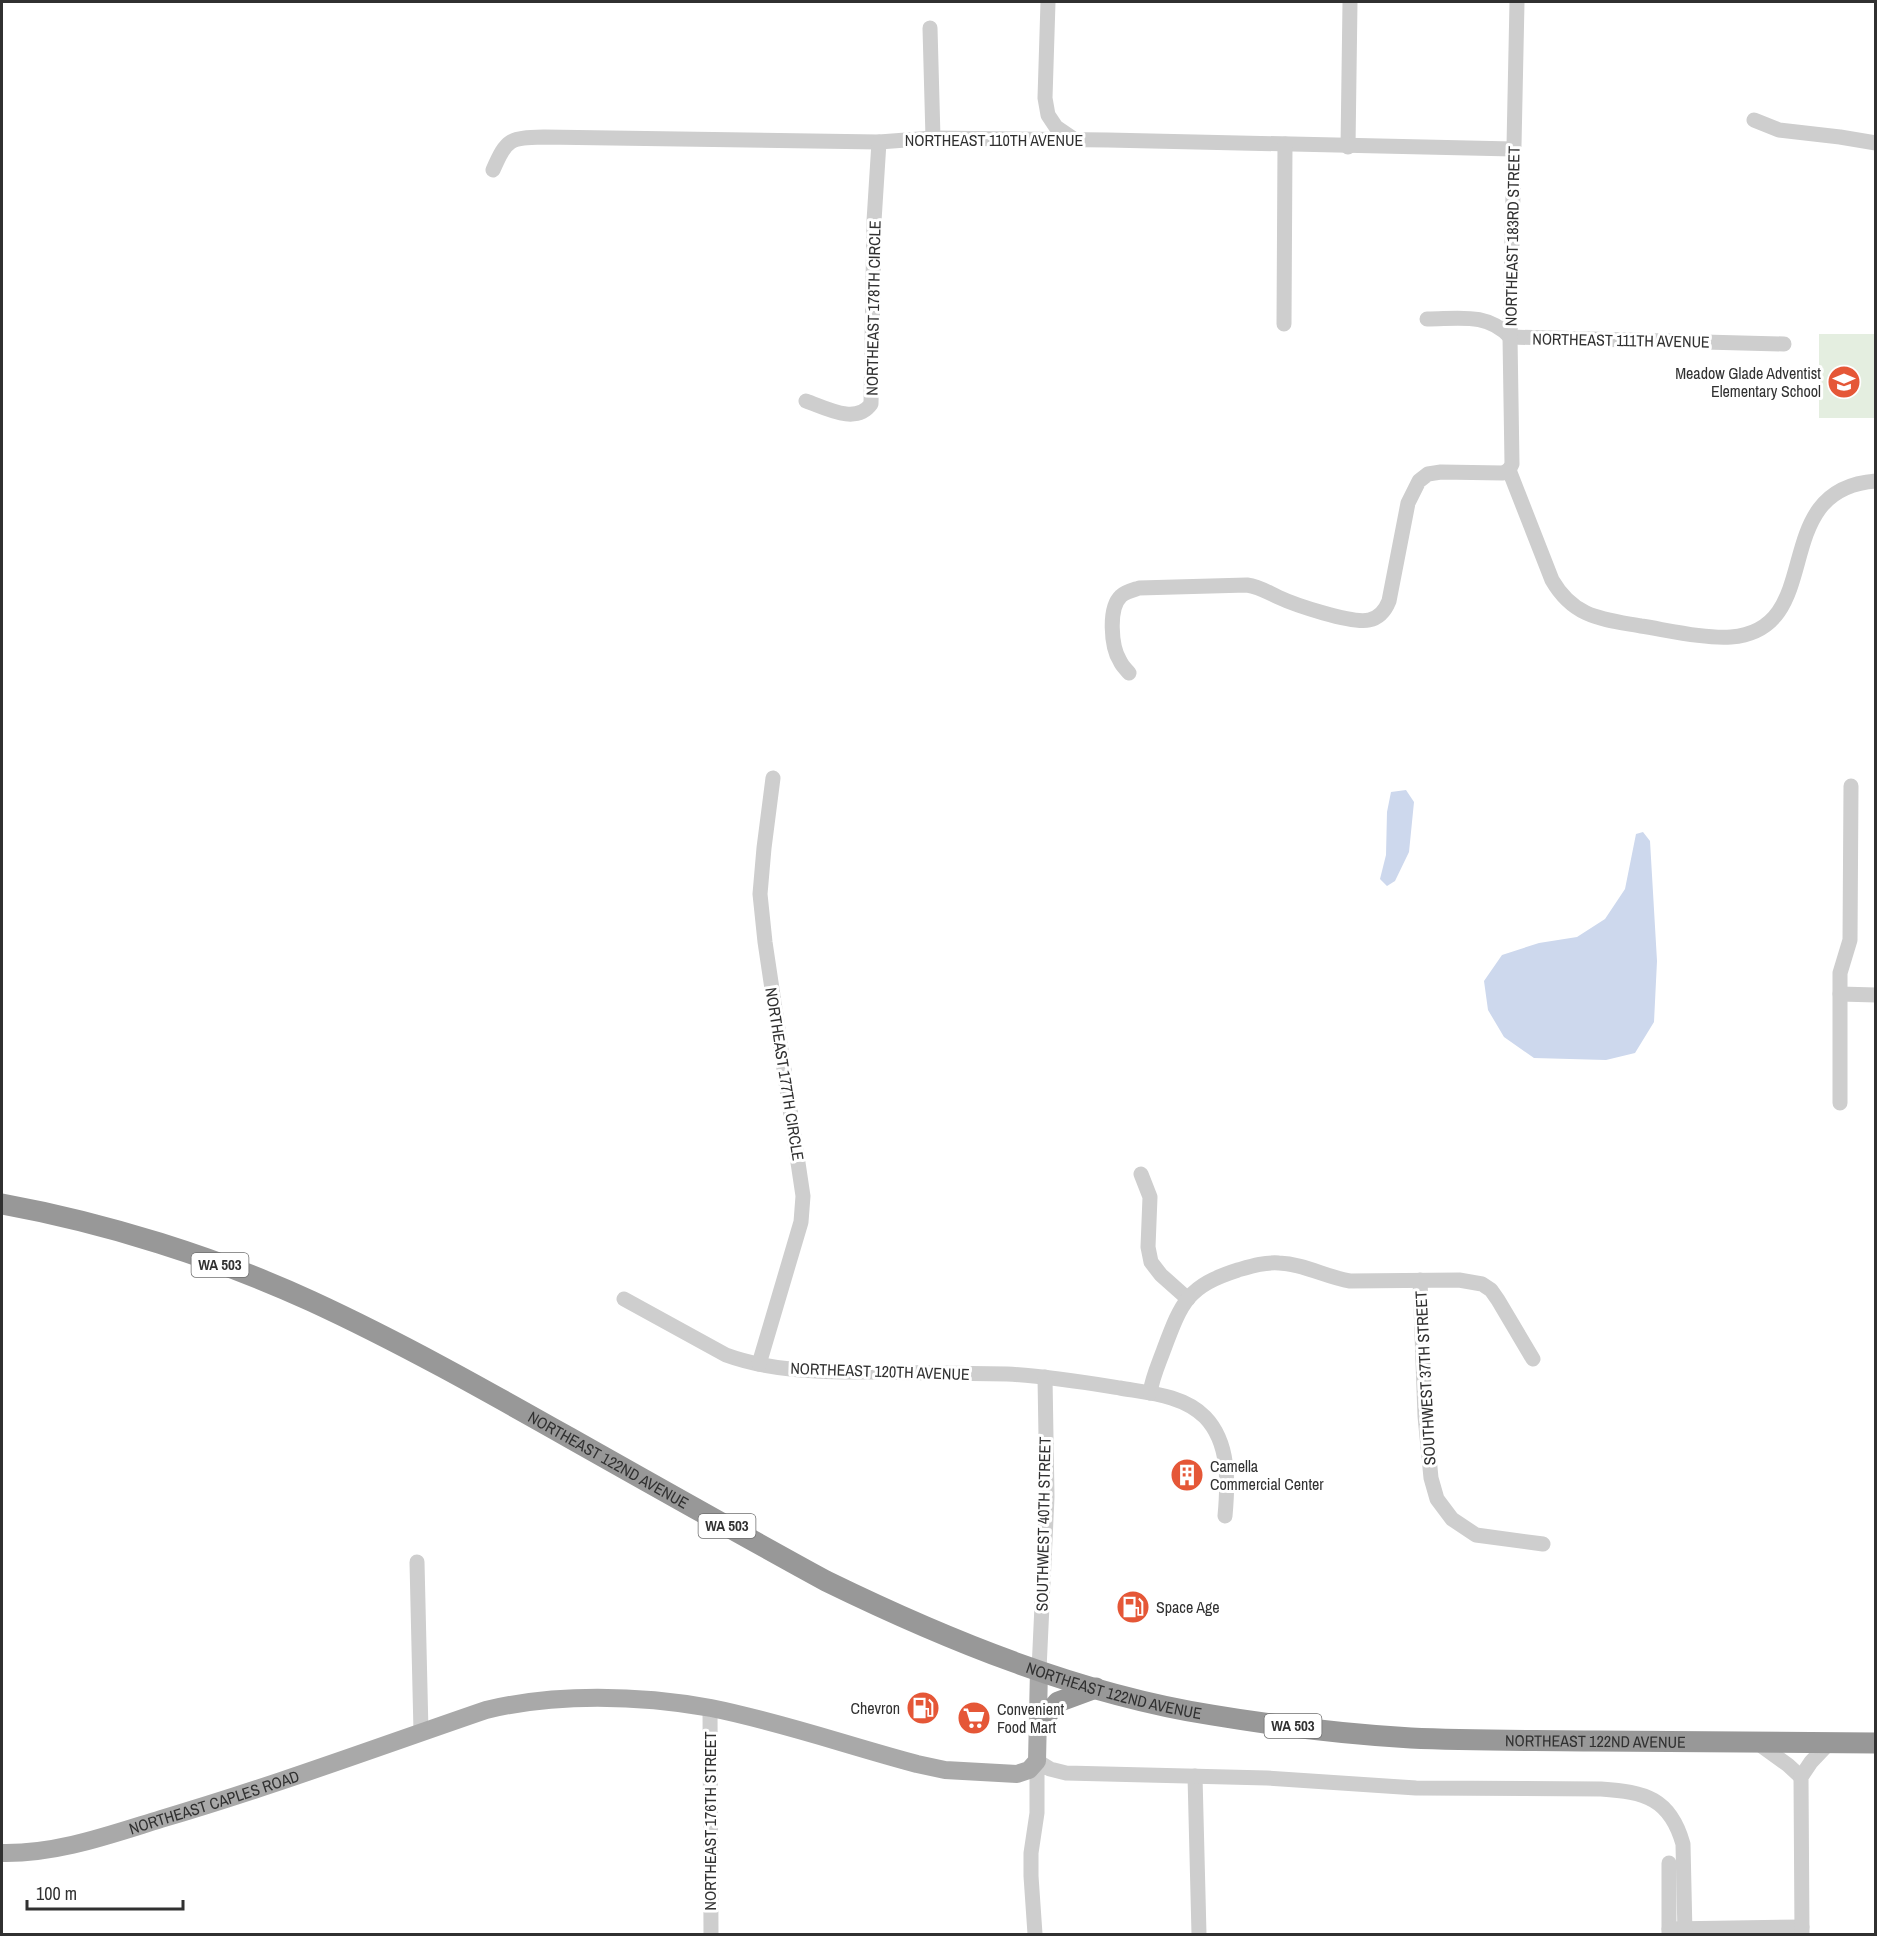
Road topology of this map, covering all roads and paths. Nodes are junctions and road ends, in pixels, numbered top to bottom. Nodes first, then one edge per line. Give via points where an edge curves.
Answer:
1 (1048, 2) edge
2 (1350, 2) edge
3 (1517, 2) edge
4 (930, 28) dead end
5 (1754, 120) dead end
6 (933, 138) junction
7 (1076, 140) junction
8 (879, 142) junction
9 (1875, 143) edge
10 (1285, 144) junction
11 (1348, 147) junction
12 (1513, 149) junction
13 (493, 170) dead end
14 (1428, 319) dead end
15 (1284, 324) dead end
16 (1510, 337) junction
17 (1784, 344) dead end
18 (806, 401) dead end
19 (1509, 470) junction
20 (1875, 481) edge
21 (1129, 673) dead end
22 (773, 778) dead end
23 (1851, 786) dead end
24 (1840, 994) junction
25 (1875, 995) edge
26 (1840, 1102) dead end
27 (1141, 1174) dead end
28 (2, 1204) edge
29 (1420, 1281) junction
30 (624, 1299) dead end
31 (1188, 1299) junction
32 (1533, 1359) dead end
33 (759, 1364) junction
34 (1045, 1377) junction
35 (1150, 1393) junction
36 (1225, 1516) dead end
37 (1543, 1544) dead end
38 (417, 1562) dead end
39 (1039, 1670) junction
40 (1096, 1688) junction
41 (710, 1708) junction
42 (1039, 1724) junction
43 (421, 1732) junction
44 (1756, 1742) junction
45 (1830, 1743) junction
46 (1875, 1743) edge
47 (1037, 1761) junction
48 (1195, 1776) junction
49 (1801, 1777) junction
50 (2, 1853) edge
51 (1669, 1863) dead end
52 (1686, 1931) edge
53 (1802, 1931) edge
54 (1669, 1932) edge
55 (711, 1935) edge
56 (1035, 1935) edge
57 (1199, 1935) edge

1 - 7 street via 1048,116 1056,127
2 - 11 street
3 - 12 street, NORTHEAST 183RD STREET
4 - 6 street
5 - 9 street via 1779,130
6 - 7 street, NORTHEAST 110TH AVENUE
6 - 8 street, NORTHEAST 110TH AVENUE
7 - 10 street, NORTHEAST 110TH AVENUE
8 - 13 street, NORTHEAST 110TH AVENUE via 517,138 508,142
8 - 18 street, NORTHEAST 178TH CIRCLE via 871,404 866,411 849,415
10 - 11 street, NORTHEAST 110TH AVENUE
10 - 15 street
11 - 12 street, NORTHEAST 110TH AVENUE
12 - 16 street, NORTHEAST 183RD STREET
14 - 16 street, NORTHEAST 111TH AVENUE via 1484,319
16 - 17 street, NORTHEAST 111TH AVENUE
16 - 19 street, NORTHEAST 183RD STREET
19 - 20 street via 1552,580 1572,605 1597,618 1720,637 1751,632 1774,618 1790,593 1806,533 1824,502 1845,487
19 - 21 street via 1434,472 1419,481 1408,503 1389,601 1381,614 1370,620 1320,611 1247,585 1138,588 1126,592 1114,608 1113,632 1117,655
22 - 33 street, NORTHEAST 177TH CIRCLE via 760,894 804,1196 801,1222
23 - 24 street via 1850,940 1840,972
24 - 25 street
24 - 26 street
27 - 31 street via 1150,1197 1151,1262
28 - 39 highway, NORTHEAST 122ND AVENUE / WA 503 via 183,1252 259,1279 357,1323 826,1581 891,1613
29 - 31 street via 1350,1281 1297,1265 1266,1263 1208,1280
29 - 32 street via 1459,1280 1482,1284 1491,1290
29 - 37 street, SOUTHWEST 37TH STREET via 1428,1455 1437,1499 1452,1519 1476,1535
30 - 33 street, NORTHEAST 120TH AVENUE via 726,1355
31 - 35 street via 1177,1316
33 - 34 street, NORTHEAST 120TH AVENUE via 814,1372
34 - 35 street, NORTHEAST 120TH AVENUE
34 - 39 street, SOUTHWEST 40TH STREET via 1047,1497
35 - 36 street, NORTHEAST 120TH AVENUE via 1189,1406 1215,1429 1225,1461
38 - 43 street
39 - 40 highway, NORTHEAST 122ND AVENUE / WA 503
39 - 42 main road
40 - 42 highway via 1058,1702
40 - 44 highway, NORTHEAST 122ND AVENUE / WA 503 via 1212,1715 1334,1731 1424,1738
41 - 43 main road via 635,1700 553,1698 486,1710
41 - 47 main road via 945,1770 1017,1774 1029,1770
41 - 55 street, NORTHEAST 176TH STREET
42 - 47 main road
43 - 50 main road, NORTHEAST CAPLES ROAD via 92,1840 39,1851
44 - 45 highway, NORTHEAST 122ND AVENUE / WA 503
44 - 49 street
45 - 46 highway, NORTHEAST 122ND AVENUE / WA 503
45 - 49 street
47 - 48 street via 1066,1773
47 - 56 street via 1037,1813 1031,1853
48 - 52 street via 1416,1788 1632,1791 1661,1805 1679,1830 1683,1844
48 - 57 street
49 - 53 street
51 - 54 street
52 - 53 street
52 - 54 street

